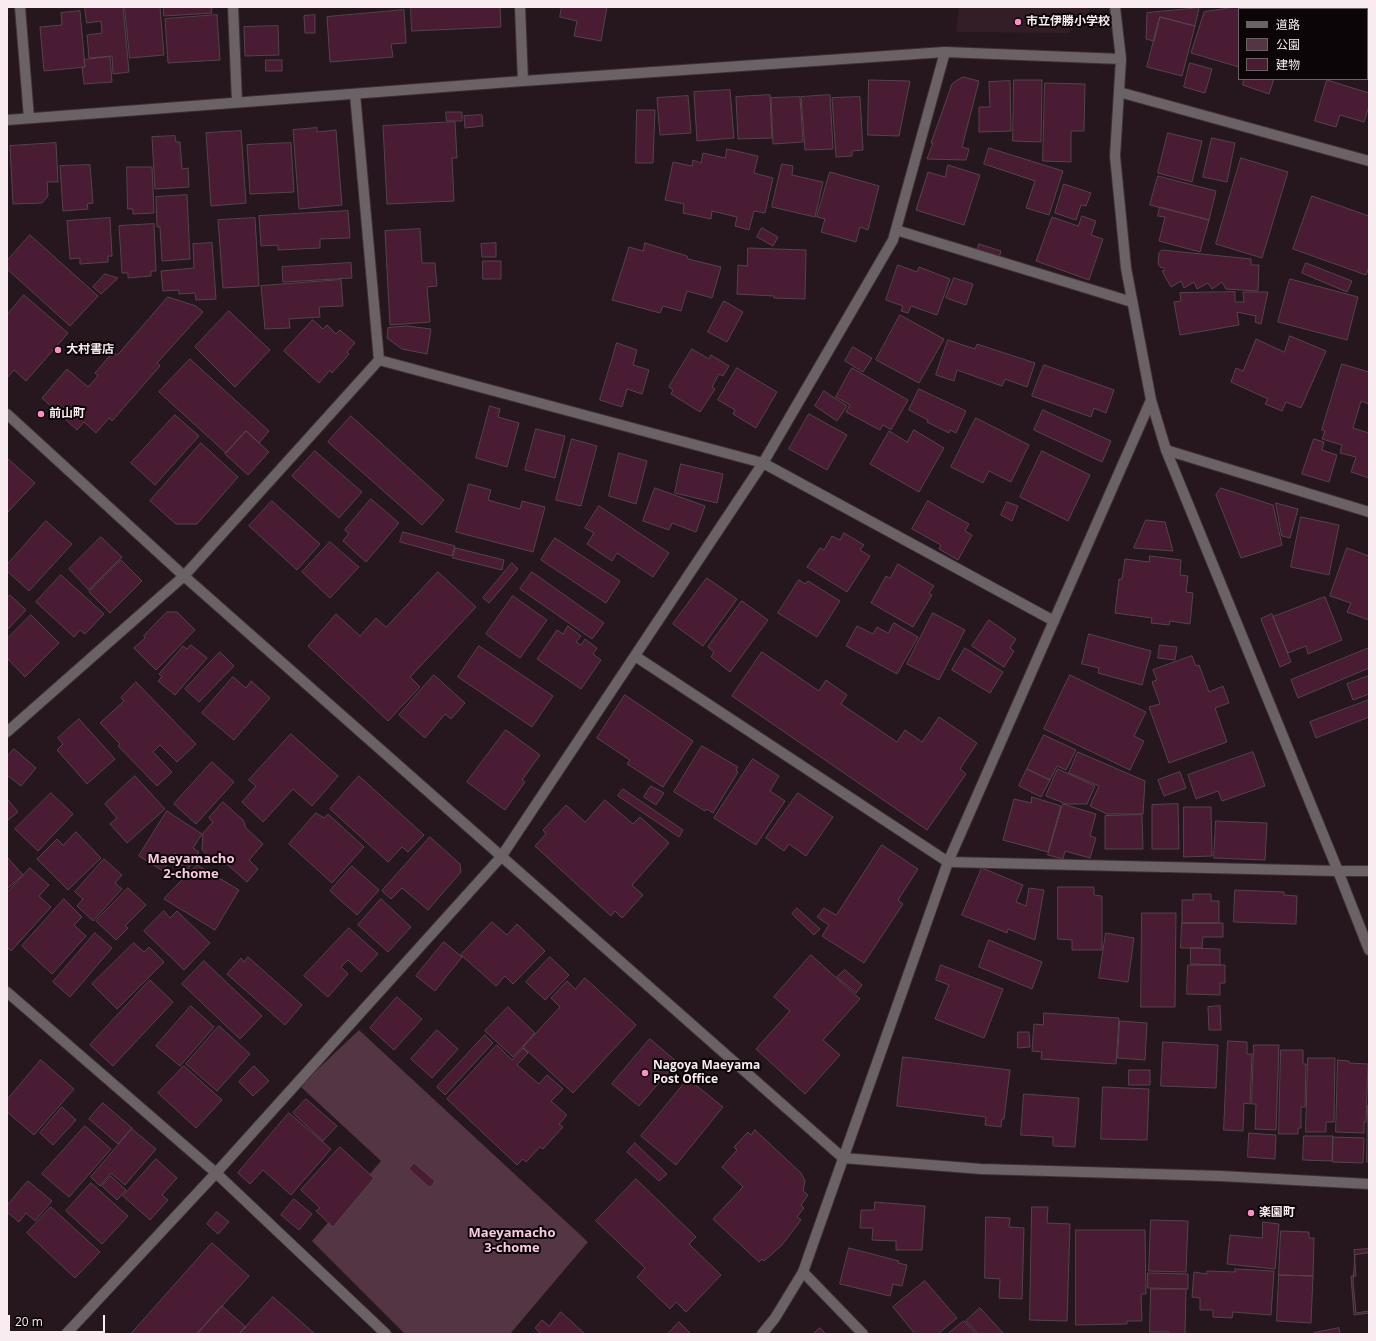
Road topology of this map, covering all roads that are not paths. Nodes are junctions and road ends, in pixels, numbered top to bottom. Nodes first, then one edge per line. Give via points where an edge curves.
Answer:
1 (20, 7) edge
2 (233, 7) edge
3 (520, 7) edge
4 (1115, 7) edge
5 (945, 52) junction
6 (1121, 59) junction
7 (523, 81) junction
8 (1119, 92) junction
9 (355, 94) junction
10 (237, 102) junction
11 (29, 118) junction
12 (7, 120) edge
13 (1369, 161) edge
14 (896, 230) junction
15 (1132, 302) junction
16 (378, 360) junction
17 (1151, 400) junction
18 (7, 414) edge
19 (1166, 450) junction
20 (763, 463) junction
21 (1369, 512) edge
22 (184, 576) junction
23 (1054, 621) junction
24 (635, 656) junction
25 (7, 732) edge
26 (501, 857) junction
27 (948, 862) junction
28 (1338, 871) junction
29 (1369, 871) edge
30 (1369, 950) edge
31 (7, 992) edge
32 (843, 1158) junction
33 (216, 1173) junction
34 (1369, 1184) edge
35 (803, 1272) junction
36 (66, 1334) edge
37 (386, 1334) edge
38 (762, 1334) edge
39 (863, 1334) edge

1 - 11 street
2 - 10 street
3 - 7 street
4 - 6 street
5 - 6 street
5 - 7 street
5 - 14 street
6 - 8 street
7 - 9 street
8 - 13 street
8 - 15 street via 1115,156 1126,268
9 - 10 street
9 - 16 street
10 - 11 street
11 - 12 street
14 - 15 street
14 - 20 street via 893,240
15 - 17 street
16 - 20 street
16 - 22 street
17 - 19 street
17 - 23 street
18 - 22 street
19 - 21 street
19 - 28 street
20 - 23 street
20 - 24 street
22 - 25 street
22 - 26 street
23 - 27 street
24 - 26 street
24 - 27 street
26 - 32 street
26 - 33 street
27 - 28 street
27 - 32 street
28 - 29 street
28 - 30 street
31 - 33 street
32 - 34 street via 982,1169 1221,1176
32 - 35 street
33 - 36 street
33 - 37 street
35 - 38 street via 775,1318
35 - 39 street

